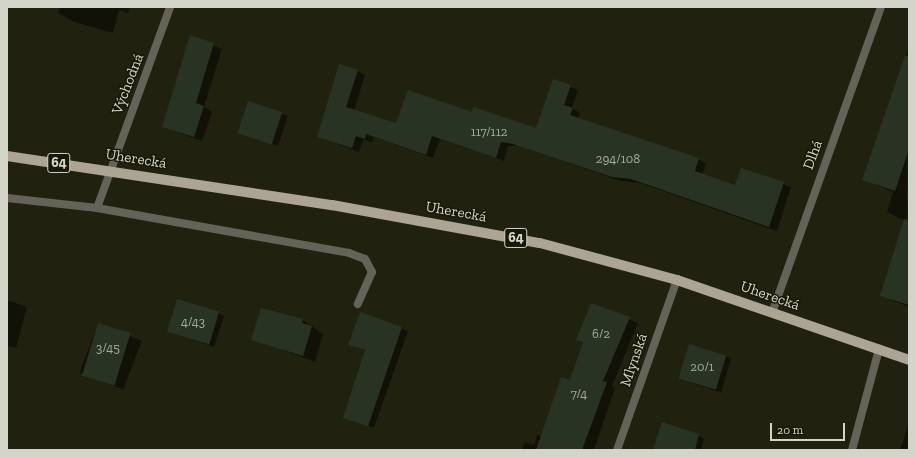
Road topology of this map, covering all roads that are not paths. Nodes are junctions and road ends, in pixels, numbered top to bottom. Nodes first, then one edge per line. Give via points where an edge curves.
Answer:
1 (170, 7) edge
2 (881, 7) edge
3 (7, 156) edge
4 (110, 170) junction
5 (7, 198) edge
6 (97, 208) junction
7 (677, 280) junction
8 (358, 304) dead end
9 (772, 313) junction
10 (878, 349) junction
11 (909, 360) edge
12 (618, 450) edge
13 (852, 450) edge

1 - 4 street, Východná
2 - 9 street, Dlhá
3 - 4 main road, Uherecká / 64
4 - 6 street, Východná
4 - 7 main road, Uherecká / 64 via 540,243
5 - 6 street
6 - 8 street via 349,252 371,264 372,272
7 - 9 main road, Uherecká / 64
7 - 12 street, Mlynská
9 - 10 main road, Uherecká / 64
10 - 11 main road, Uherecká / 64
10 - 13 street

